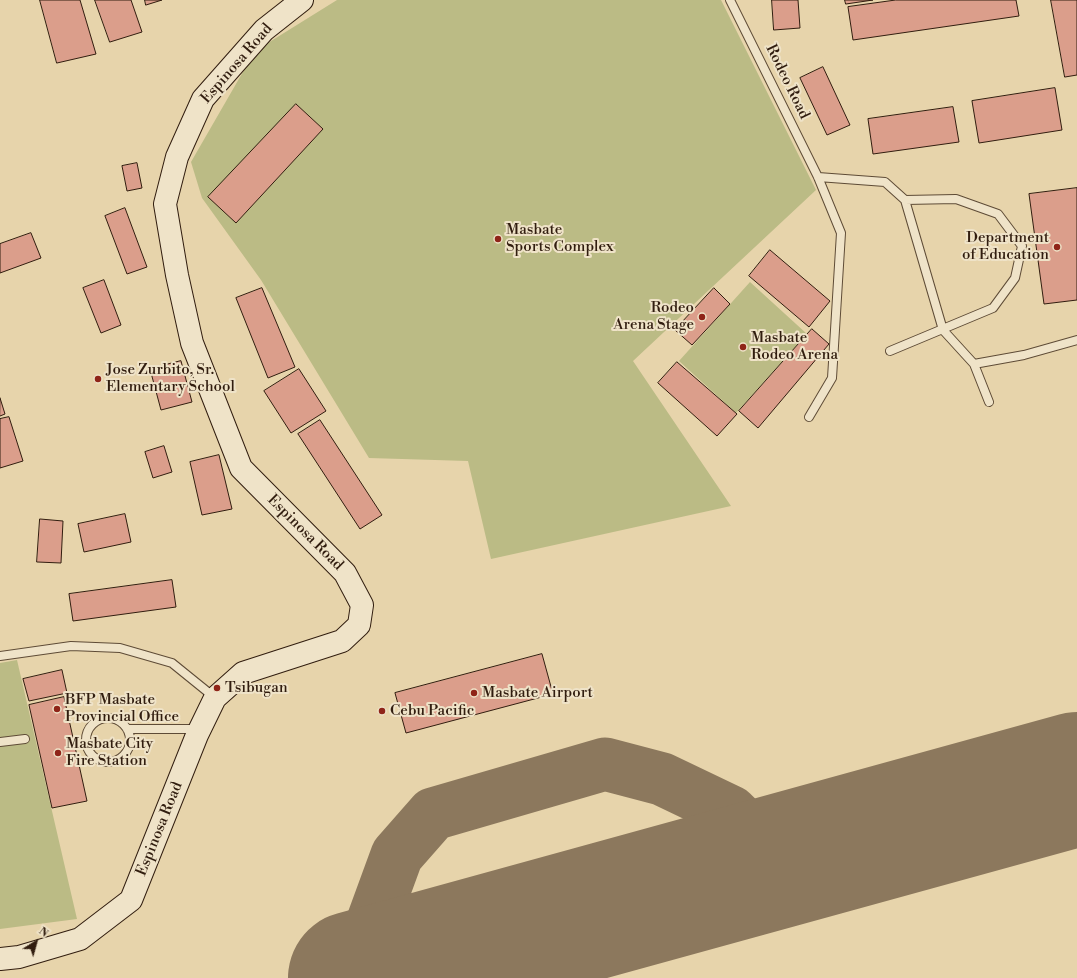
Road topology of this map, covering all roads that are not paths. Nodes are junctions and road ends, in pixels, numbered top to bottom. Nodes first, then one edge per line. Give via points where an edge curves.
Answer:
1 (302, 0) edge
2 (730, 0) edge
3 (818, 177) junction
4 (905, 200) junction
5 (943, 330) junction
6 (1077, 340) edge
7 (890, 351) dead end
8 (974, 364) junction
9 (989, 402) dead end
10 (809, 417) dead end
11 (0, 656) edge
12 (215, 698) junction
13 (127, 728) junction
14 (200, 729) junction
15 (25, 740) dead end
16 (0, 742) edge
17 (0, 959) edge

1 - 12 street, Espinosa Road via 264,30 203,98 177,157 165,204 192,343 241,468 345,573 362,605 359,625 342,640 243,673
2 - 3 lane, Rodeo Road
3 - 4 lane via 885,182
3 - 10 lane, Rodeo Road via 841,233 832,378
4 - 5 lane
4 - 5 lane via 956,199 998,214 1022,246 1016,278 993,308
5 - 7 lane
5 - 8 lane
6 - 8 lane via 1024,355
8 - 9 lane
11 - 12 lane via 71,646 120,648 172,663
12 - 14 street, Espinosa Road
13 - 13 lane via 114,719 101,719 90,727 87,747 96,758 111,762 126,753 130,737
13 - 14 lane
14 - 17 street, Espinosa Road via 131,900 80,939 19,957
15 - 16 lane

